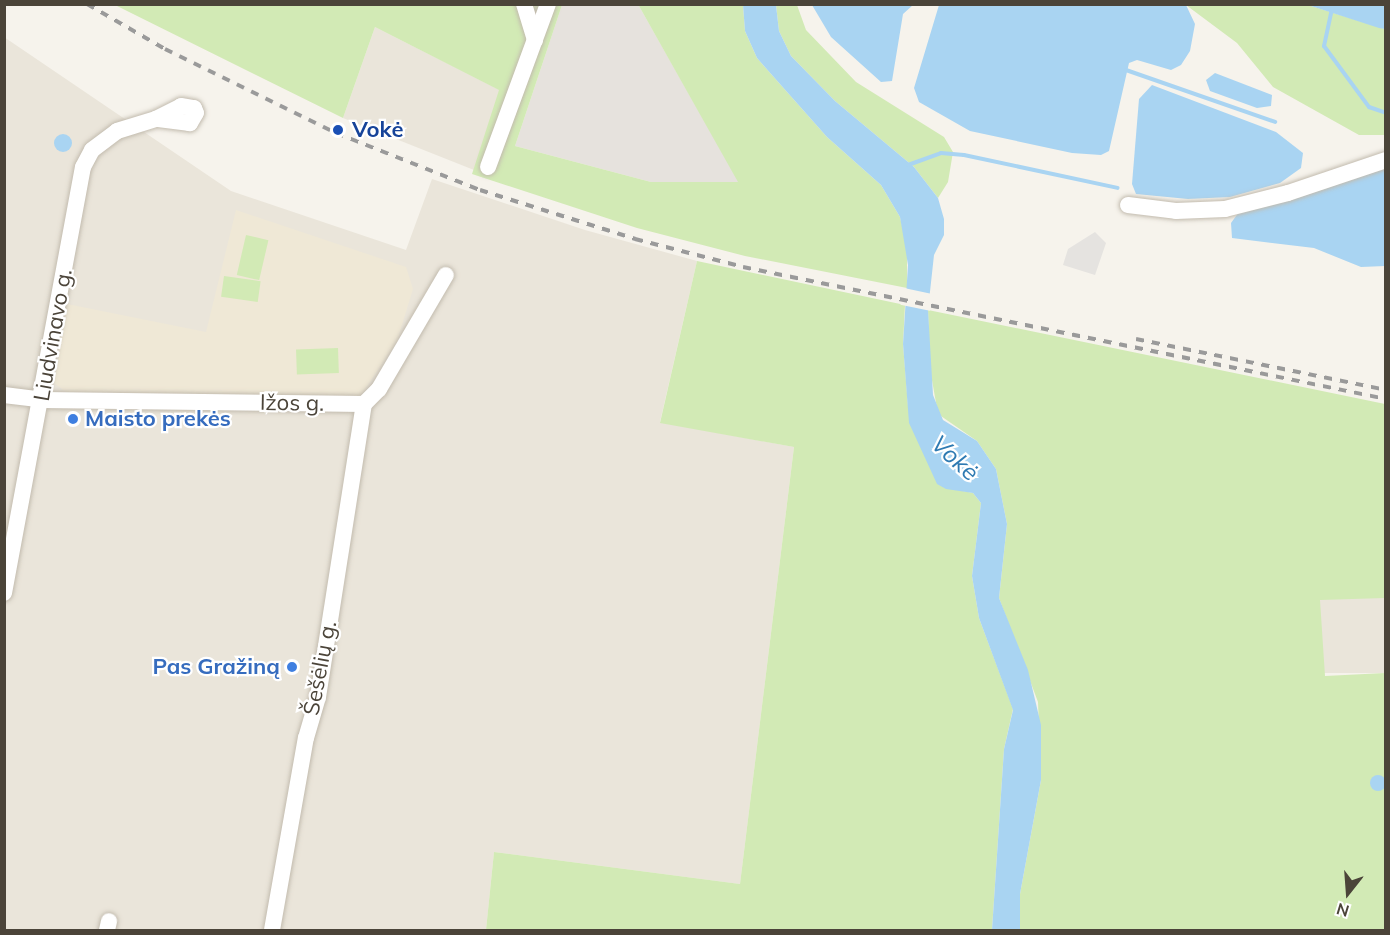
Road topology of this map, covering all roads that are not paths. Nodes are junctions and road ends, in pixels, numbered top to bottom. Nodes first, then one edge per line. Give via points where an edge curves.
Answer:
1 (524, 4) edge
2 (548, 4) edge
3 (535, 39) junction
4 (156, 119) dead end
5 (1386, 160) edge
6 (488, 167) dead end
7 (1128, 204) dead end
8 (446, 275) dead end
9 (4, 395) edge
10 (42, 400) junction
11 (364, 404) junction
12 (4, 593) edge
13 (272, 930) edge

1 - 3 street
2 - 3 street
3 - 6 street
4 - 10 street, Liudvinavo g. via 117,131 87,158
5 - 7 street via 1288,194 1224,209 1176,211
8 - 11 street via 379,389
9 - 10 street, Ižos g.
10 - 11 street, Ižos g.
10 - 12 street, Liudvinavo g.
11 - 13 street, Šešėlių g. via 318,697 306,738

